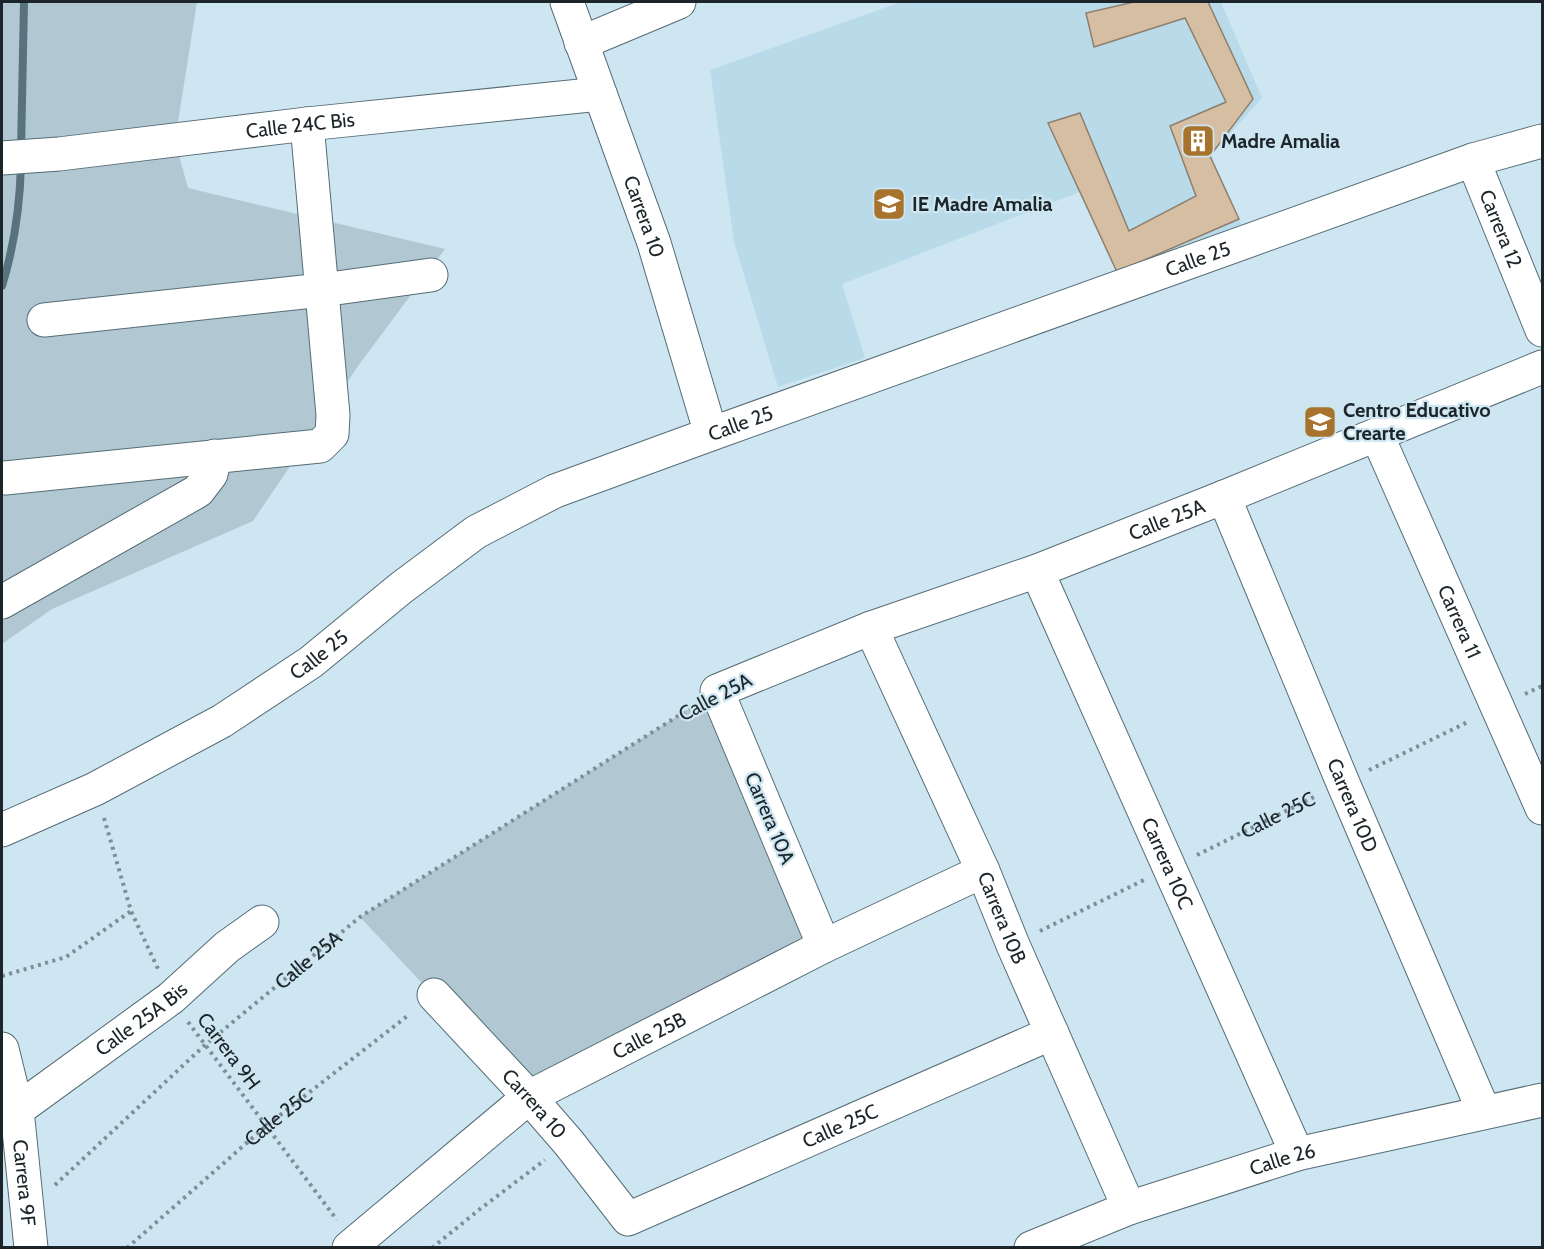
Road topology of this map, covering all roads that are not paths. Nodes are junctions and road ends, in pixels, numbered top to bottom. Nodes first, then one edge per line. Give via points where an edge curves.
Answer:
1 (567, 2) edge
2 (679, 2) edge
3 (582, 44) junction
4 (600, 94) junction
5 (307, 124) junction
6 (1542, 141) edge
7 (2, 158) edge
8 (1473, 160) junction
9 (431, 275) dead end
10 (322, 290) junction
11 (44, 320) dead end
12 (1542, 330) edge
13 (1542, 367) edge
14 (711, 434) junction
15 (1377, 435) junction
16 (215, 456) junction
17 (5, 478) dead end
18 (1224, 497) junction
19 (1037, 571) junction
20 (2, 602) edge
21 (871, 628) junction
22 (717, 691) joint
23 (1542, 808) edge
24 (2, 830) edge
25 (983, 871) junction
26 (262, 922) dead end
27 (824, 946) junction
28 (434, 995) road end
29 (1052, 1033) junction
30 (2, 1049) edge
31 (529, 1097) junction
32 (1542, 1100) edge
33 (17, 1110) junction
34 (1484, 1112) junction
35 (1297, 1154) junction
36 (1129, 1208) junction
37 (628, 1219) joint
38 (352, 1245) edge
39 (31, 1248) edge
40 (1031, 1248) edge

1 - 3 street, Carrera 10
2 - 3 street
3 - 4 street, Carrera 10
4 - 5 street, Calle 24C Bis
4 - 14 street, Carrera 10 via 654,243
5 - 7 street, Calle 24C Bis
5 - 10 street
6 - 8 street, Calle 25
8 - 12 street, Carrera 12
8 - 14 street, Calle 25
9 - 10 street
10 - 11 street
10 - 16 street via 332,434 320,446
13 - 15 street, Calle 25A
14 - 24 street, Calle 25 via 555,491 476,532 312,662 222,721 95,789
15 - 18 street, Calle 25A
15 - 23 street, Carrera 11
16 - 17 street
16 - 20 street via 212,474 198,491
18 - 19 street, Calle 25A
18 - 34 street, Carrera 10D
19 - 21 street, Calle 25A
19 - 35 street, Carrera 10C
21 - 22 street, Calle 25A
21 - 25 street, Carrera 10B
22 - 27 street, Carrera 10A
25 - 27 street, Calle 25B
25 - 29 street, Carrera 10B
26 - 33 street, Calle 25A Bis via 227,947 171,998
27 - 31 street, Calle 25B
28 - 31 street, Carrera 10
29 - 36 street, Carrera 10B
29 - 37 street, Calle 25C
30 - 33 street, Carrera 9F
31 - 37 street, Carrera 10
31 - 38 street, Calle 25B
32 - 34 street, Calle 26
33 - 39 street, Carrera 9F
34 - 35 street, Calle 26
35 - 36 street, Calle 26
36 - 40 street, Calle 26

